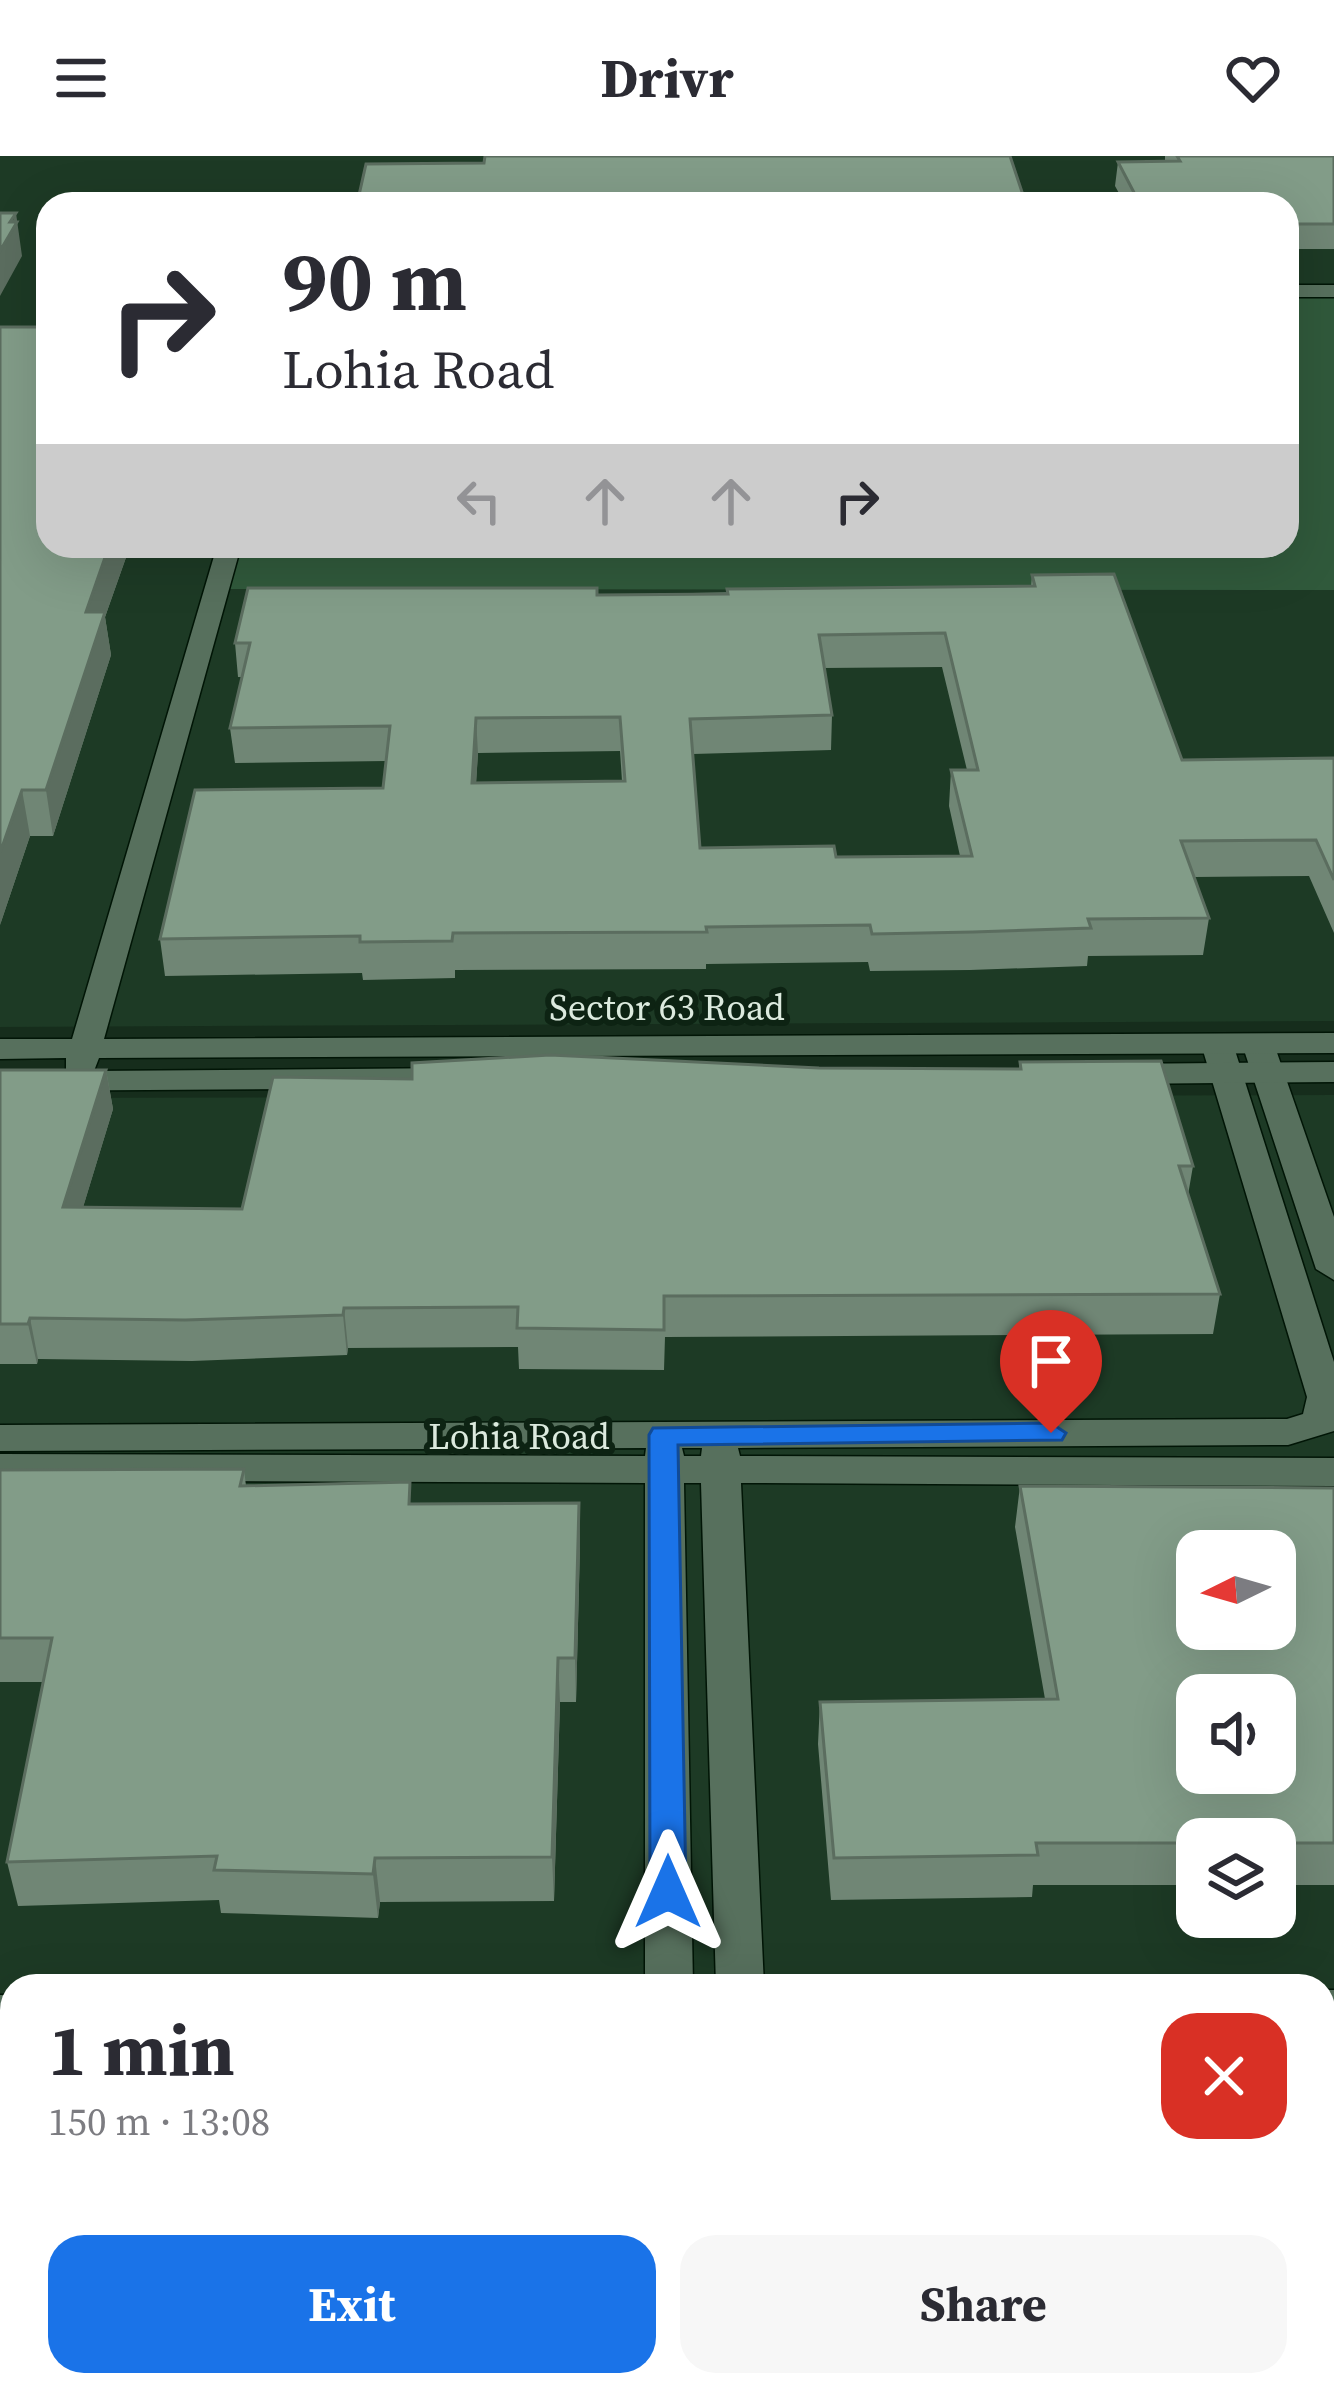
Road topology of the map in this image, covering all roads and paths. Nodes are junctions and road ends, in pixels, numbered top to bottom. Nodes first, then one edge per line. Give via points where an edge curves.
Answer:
1 (1299, 281) edge
2 (1334, 281) edge
3 (1299, 291) edge
4 (1334, 291) edge
5 (227, 558) edge
6 (1334, 1043) edge
7 (0, 1049) edge
8 (1222, 1058) junction
9 (1263, 1058) junction
10 (81, 1065) junction
11 (1334, 1072) edge
12 (0, 1081) edge
13 (1334, 1269) edge
14 (0, 1438) edge
15 (663, 1454) junction
16 (720, 1454) junction
17 (0, 1467) edge
18 (1334, 1472) edge
19 (669, 1974) edge
20 (740, 1974) edge

1 - 2 street
3 - 4 street
5 - 10 street
6 - 9 street, Sector 63 Road
7 - 10 street, Sector 63 Road
8 - 9 street, Sector 63 Road
8 - 10 street, Sector 63 Road
8 - 16 street, Lohia Road via 1326,1397 1320,1422 1288,1432
9 - 11 street, Sector 63 Road
9 - 13 street
10 - 12 street, Sector 63 Road
14 - 15 street, Lohia Road
15 - 16 street, Lohia Road
15 - 17 street, Lohia Road
15 - 19 street
16 - 18 street, Lohia Road
16 - 20 street

